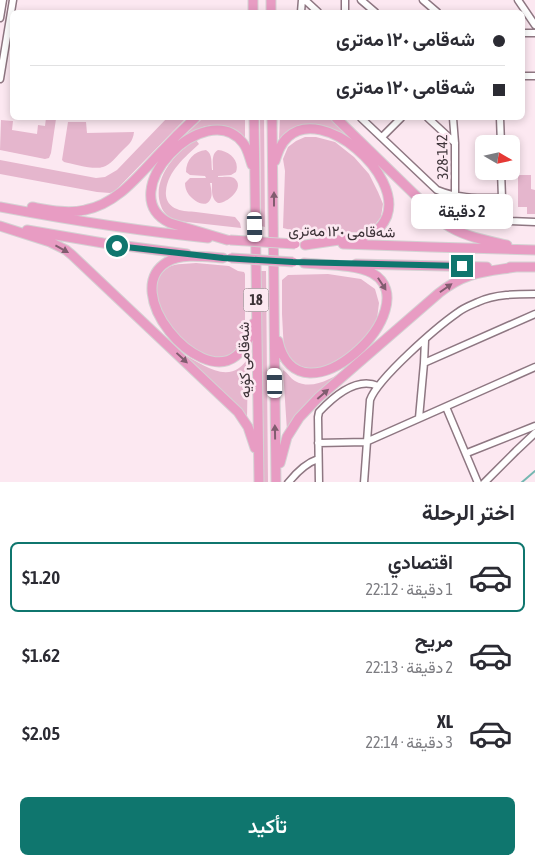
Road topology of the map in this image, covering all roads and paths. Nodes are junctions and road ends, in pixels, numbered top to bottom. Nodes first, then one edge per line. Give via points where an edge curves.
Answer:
1 (3, 0) edge
2 (303, 0) edge
3 (361, 0) edge
4 (423, 0) edge
5 (316, 10) edge
6 (373, 10) edge
7 (435, 10) edge
8 (525, 10) edge
9 (0, 18) edge
10 (10, 18) edge
11 (535, 25) edge
12 (0, 79) edge
13 (193, 120) edge
14 (254, 120) edge
15 (272, 120) edge
16 (338, 120) edge
17 (363, 120) edge
18 (399, 120) edge
19 (430, 120) edge
20 (453, 120) edge
21 (500, 120) edge
22 (501, 135) edge
23 (382, 137) junction
24 (455, 143) junction
25 (274, 166) junction
26 (254, 173) junction
27 (502, 180) edge
28 (455, 196) junction
29 (502, 198) junction
30 (0, 206) edge
31 (535, 222) edge
32 (0, 226) edge
33 (229, 240) junction
34 (300, 244) junction
35 (525, 250) junction
36 (535, 250) edge
37 (227, 258) junction
38 (304, 263) junction
39 (516, 267) junction
40 (535, 268) edge
41 (535, 294) edge
42 (535, 314) edge
43 (257, 316) junction
44 (274, 324) junction
45 (425, 340) junction
46 (424, 363) junction
47 (535, 367) edge
48 (378, 386) junction
49 (446, 406) junction
50 (419, 418) junction
51 (535, 426) edge
52 (535, 433) edge
53 (366, 442) junction
54 (318, 443) junction
55 (466, 453) junction
56 (318, 459) junction
57 (259, 464) junction
58 (276, 481) edge
59 (259, 482) edge
60 (288, 482) edge
61 (318, 482) edge
62 (364, 482) edge
63 (478, 482) edge
64 (484, 482) edge

1 - 9 street
2 - 5 street
3 - 6 street
4 - 7 street
8 - 11 street
10 - 12 street
13 - 30 highway via 125,189 100,205 72,212
14 - 26 highway, شەقامی کۆیە / 18
15 - 25 highway, شەقامی کۆیە / 18
16 - 35 highway via 445,224 469,236
17 - 23 street
18 - 23 street
19 - 24 street
20 - 24 street, 328-142
21 - 22 street
23 - 28 street via 437,190
24 - 28 street, 328-142
25 - 34 highway via 288,137 298,130 318,130 342,139 359,151 374,167 387,192 389,206 386,216 372,234
44 -> 25 highway, شەقامی کۆیە / 18
26 - 33 highway via 242,142 234,134 212,130 192,137 175,150 154,178 152,201 161,218
26 - 43 highway, شەقامی کۆیە / 18
27 - 29 street
28 - 29 street
29 - 31 street via 504,218
30 - 33 highway, شەقامی ١٢٠ مەتری via 109,226
32 - 37 highway via 103,244
32 -> 57 highway via 50,242 72,255 238,412 248,427
33 - 34 highway, شەقامی ١٢٠ مەتری, bridge
34 - 35 highway, شەقامی ١٢٠ مەتری
35 - 36 highway, شەقامی ١٢٠ مەتری
37 - 38 highway, bridge
37 - 43 highway via 188,257 168,261 152,283 156,309 181,343 210,361 220,362 234,358 241,351
38 - 39 highway
38 -> 44 highway via 358,268 375,275 387,296 380,323 367,343 349,359 328,370 310,373 296,369 285,360
39 - 40 highway
58 -> 39 highway via 289,432 318,398 446,287 477,273
41 - 45 street via 480,301 459,311
42 - 46 street
43 - 57 highway, شەقامی کۆیە / 18
58 -> 44 highway, شەقامی کۆیە / 18
45 - 46 street
45 - 48 street
46 - 50 street
47 - 49 street
48 - 53 street via 370,400
48 - 54 street via 368,383 354,385 320,411
49 - 50 street
49 - 55 street
50 - 53 street
51 - 55 street
52 - 64 street
53 - 54 street
53 - 62 street
54 - 56 street
55 - 63 street
56 - 60 street
56 - 61 street
57 - 59 highway, شەقامی کۆیە / 18

